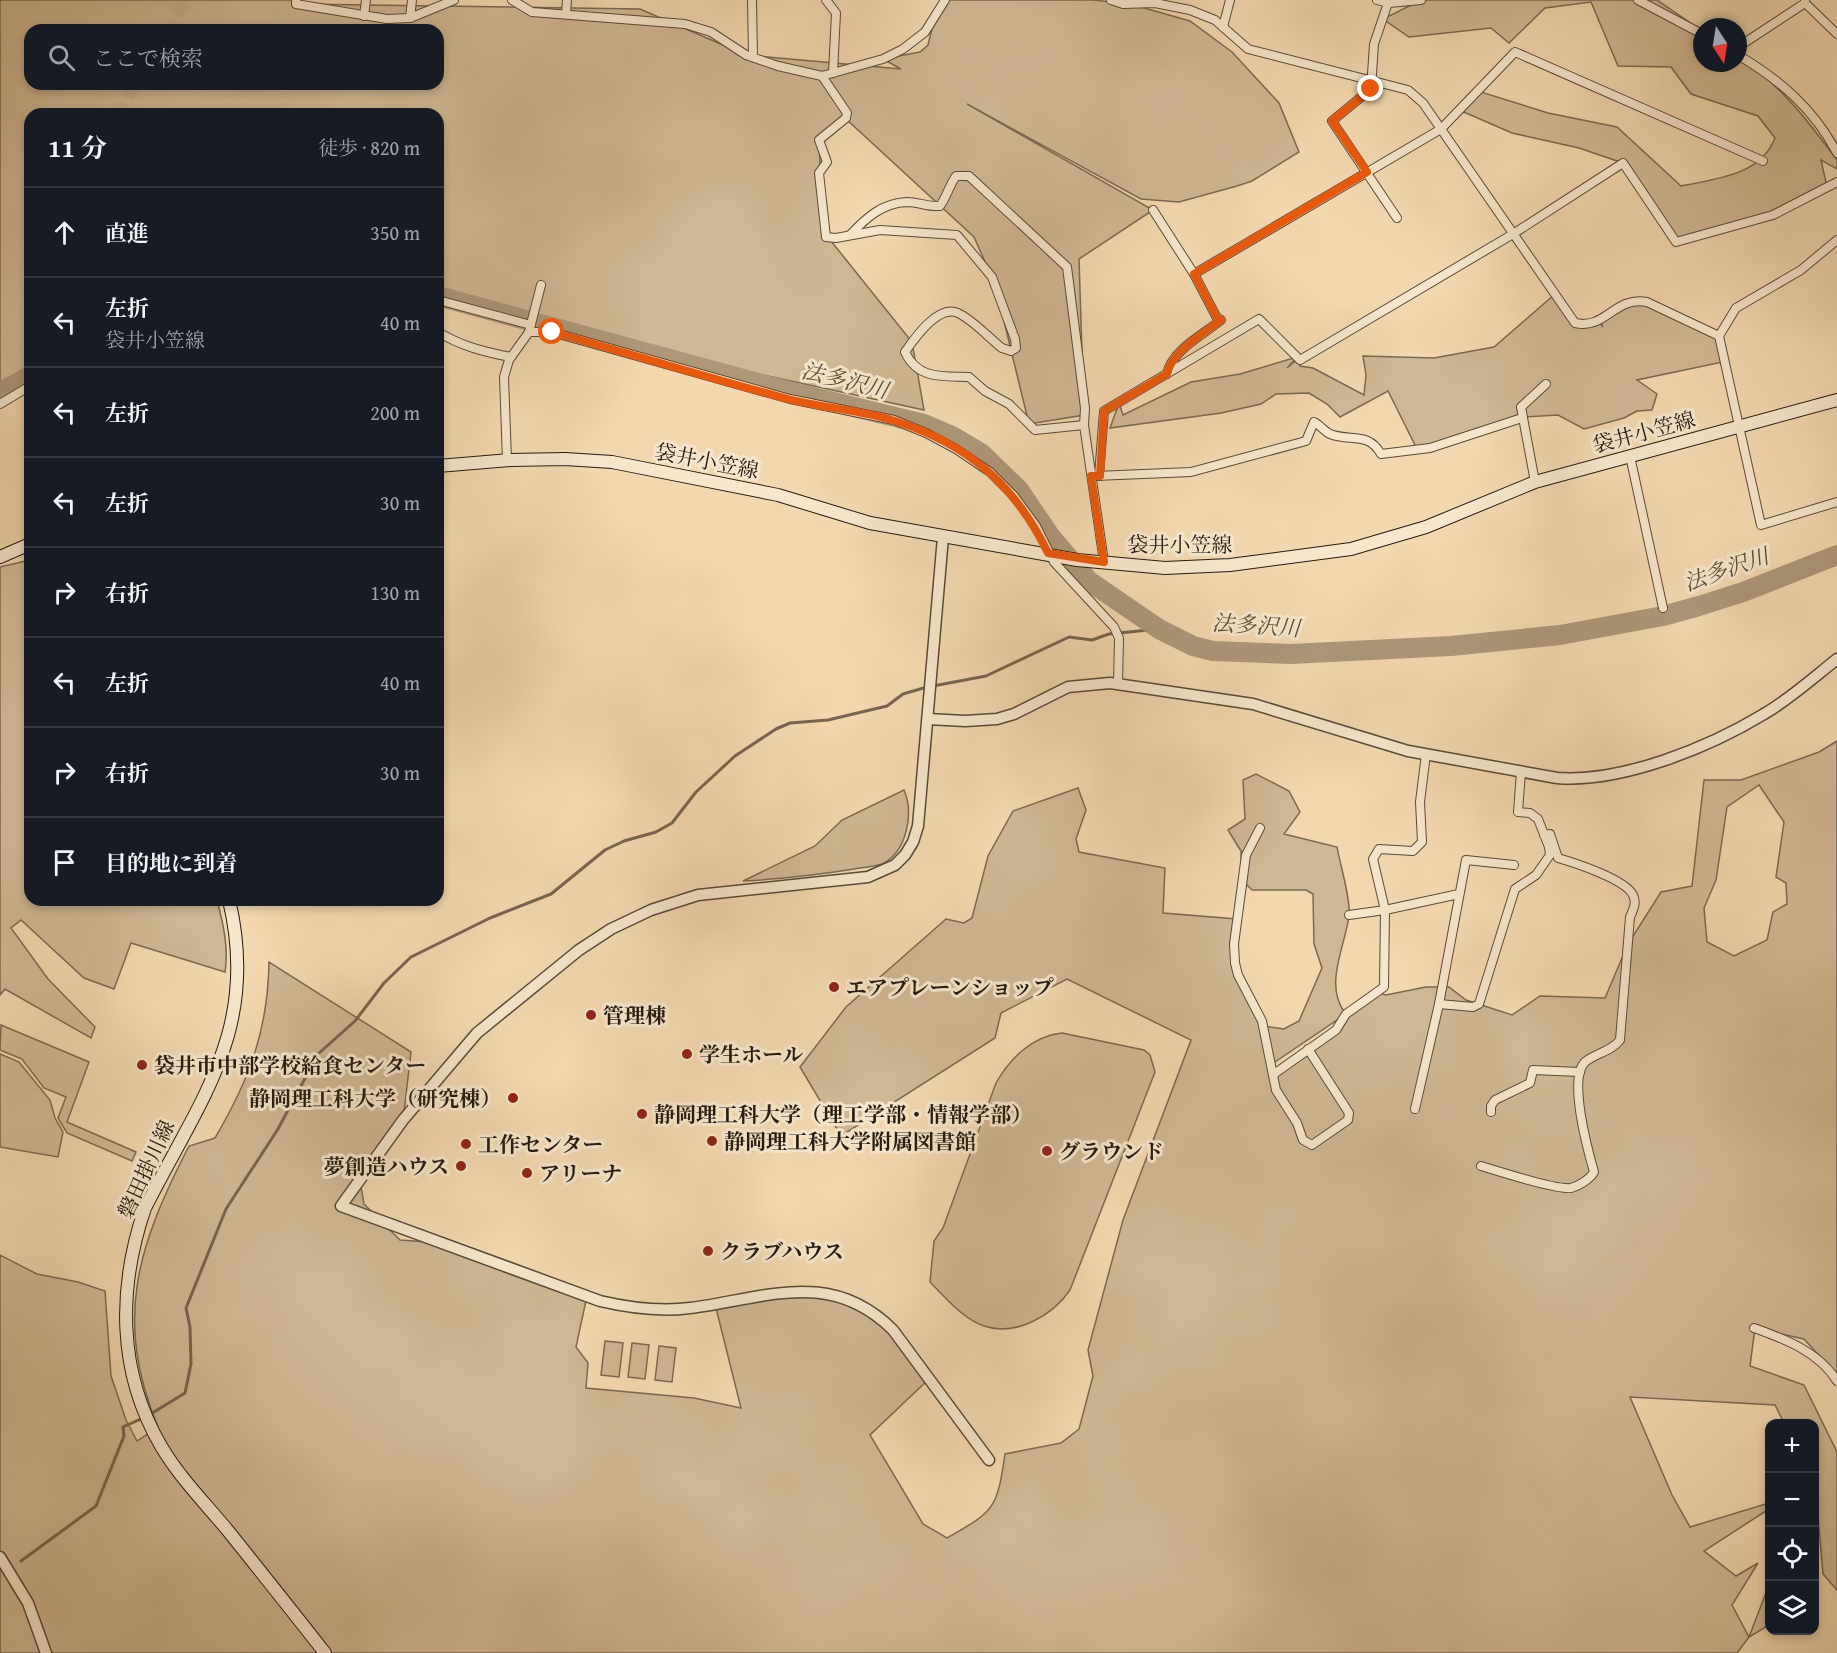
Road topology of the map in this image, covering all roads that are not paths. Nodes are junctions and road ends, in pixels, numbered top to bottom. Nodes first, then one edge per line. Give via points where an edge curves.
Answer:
1 (296, 0) edge
2 (366, 0) edge
3 (412, 0) edge
4 (454, 0) edge
5 (512, 0) edge
6 (567, 0) edge
7 (752, 0) edge
8 (826, 0) edge
9 (945, 0) edge
10 (1111, 0) edge
11 (1230, 0) edge
12 (1377, 0) edge
13 (1421, 0) edge
14 (1638, 0) edge
15 (1389, 1) edge
16 (1805, 2) edge
17 (1651, 3) edge
18 (567, 14) junction
19 (364, 16) junction
20 (410, 18) junction
21 (1223, 27) junction
22 (1693, 29) edge
23 (1837, 34) edge
24 (1747, 41) edge
25 (753, 57) junction
26 (1747, 61) edge
27 (833, 73) junction
28 (822, 76) junction
29 (1371, 82) junction
30 (1441, 129) junction
31 (1837, 153) edge
32 (1763, 161) dead end
33 (1367, 172) junction
34 (1837, 182) edge
35 (1152, 210) dead end
36 (1397, 218) dead end
37 (1514, 234) junction
38 (850, 235) junction
39 (1837, 240) edge
40 (1194, 274) junction
41 (541, 285) dead end
42 (444, 302) edge
43 (530, 328) junction
44 (444, 336) edge
45 (1719, 336) junction
46 (511, 357) junction
47 (1167, 374) junction
48 (1546, 384) dead end
49 (24, 390) edge
50 (1837, 400) edge
51 (0, 404) edge
52 (1522, 418) junction
53 (1084, 425) junction
54 (1741, 426) junction
55 (1630, 456) junction
56 (507, 460) junction
57 (444, 465) edge
58 (1095, 476) junction
59 (1535, 482) junction
60 (1837, 502) edge
61 (943, 537) junction
62 (24, 547) edge
63 (1050, 554) junction
64 (0, 557) edge
65 (1104, 562) junction
66 (1663, 608) dead end
67 (1837, 659) edge
68 (1118, 684) junction
69 (928, 719) junction
70 (1425, 754) junction
71 (1521, 772) junction
72 (1260, 828) dead end
73 (1544, 835) junction
74 (1514, 865) dead end
75 (1459, 894) junction
76 (231, 906) edge
77 (1385, 910) junction
78 (1349, 915) dead end
79 (1439, 1004) junction
80 (1308, 1049) junction
81 (1580, 1072) junction
82 (1274, 1074) junction
83 (1415, 1108) dead end
84 (1491, 1112) dead end
85 (1481, 1166) dead end
86 (1754, 1328) dead end
87 (1837, 1381) edge
88 (989, 1460) dead end
89 (0, 1557) edge
90 (46, 1653) edge
91 (325, 1653) edge

1 - 19 street
2 - 19 street
3 - 20 street
4 - 20 street
5 - 18 street via 532,12
6 - 18 street
7 - 25 street
8 - 27 street via 836,13
9 - 27 street via 925,32 903,49
10 - 21 street via 1190,10
11 - 21 street
12 - 15 street
13 - 15 street
14 - 17 street
15 - 29 street via 1374,44
16 - 23 street
16 - 24 street
17 - 22 street
18 - 25 street via 685,24 711,32
19 - 20 street
21 - 29 street via 1248,49
25 - 28 street
26 - 31 street via 1797,96
27 - 28 street
28 - 38 street via 847,113 819,140 827,162 819,173 824,231 826,237
29 - 30 street via 1408,90 1423,103
29 - 33 street via 1371,89 1332,121
30 - 32 street via 1515,52
30 - 33 street
30 - 37 street
33 - 36 street
33 - 40 street
34 - 37 street via 1773,215 1677,242 1623,164
35 - 40 street
37 - 45 street via 1575,323 1594,324 1635,300
37 - 47 street via 1300,360 1259,319
38 - 53 street via 867,216 883,207 907,202 940,206 956,176 969,176 1067,267
38 - 53 street via 880,230 957,235 992,277 1016,348 1002,348 957,312 947,311 923,327 905,352 911,364 941,378 969,377 1009,404 1035,430
39 - 45 street via 1801,270 1736,308
40 - 47 street via 1221,320 1181,352 1169,364
41 - 43 street
42 - 43 street
43 - 46 street
43 - 63 street via 790,399 894,420 926,433 990,472 1014,495
44 - 46 street via 476,350
45 - 54 street
46 - 56 street via 504,377
47 - 58 street via 1104,411
48 - 52 street via 1521,407
49 - 51 street
50 - 54 main road, 袋井小笠線
52 - 58 street via 1430,448 1381,454 1375,444 1364,438 1329,434 1314,422 1306,441 1191,472
52 - 59 street
53 - 58 street
54 - 55 main road, 袋井小笠線
54 - 60 street via 1761,525
55 - 59 main road, 袋井小笠線
55 - 66 street
56 - 57 main road, 袋井小笠線
56 - 61 main road, 袋井小笠線 via 612,462 767,492 870,523
58 - 65 street
59 - 65 main road, 袋井小笠線 via 1426,526 1351,549 1230,565 1165,568
61 - 63 main road, 袋井小笠線
61 - 69 street
62 - 64 main road
63 - 65 main road, 袋井小笠線
63 - 68 street via 1114,627 1119,638
67 - 71 street via 1774,708 1736,730 1630,772 1580,780
68 - 69 street via 1068,687 997,719
68 - 70 street via 1261,705
69 - 88 street via 918,826 913,842 895,865 868,877 698,895 651,910 611,929 579,950 477,1033 394,1131 340,1206 622,1306 689,1308 777,1291 818,1293 856,1304 893,1330
70 - 71 street
70 - 77 street via 1420,802 1422,842 1413,851 1379,849 1372,859
71 - 73 street via 1518,812 1530,813 1538,819
72 - 82 street via 1246,855 1234,944 1239,975 1262,1021
73 - 79 street via 1550,855 1536,875 1515,889 1479,1004
73 - 81 street via 1550,834 1558,858 1588,867 1624,887 1634,898 1620,1040 1586,1061
74 - 75 street via 1466,860
75 - 77 street
75 - 79 street
76 - 91 main road, 磐田掛川線 via 239,952 232,1024 216,1070 145,1208 126,1280 127,1348 143,1406 161,1447
77 - 78 street
77 - 80 street via 1384,987 1346,1014 1336,1030
79 - 83 street
80 - 82 street
80 - 82 street via 1349,1113 1348,1120 1307,1145 1276,1089
81 - 84 street via 1533,1070 1530,1083 1496,1100
81 - 85 street via 1579,1116 1594,1172 1591,1178 1571,1188
86 - 87 street via 1792,1342 1820,1362
89 - 90 street via 28,1603

